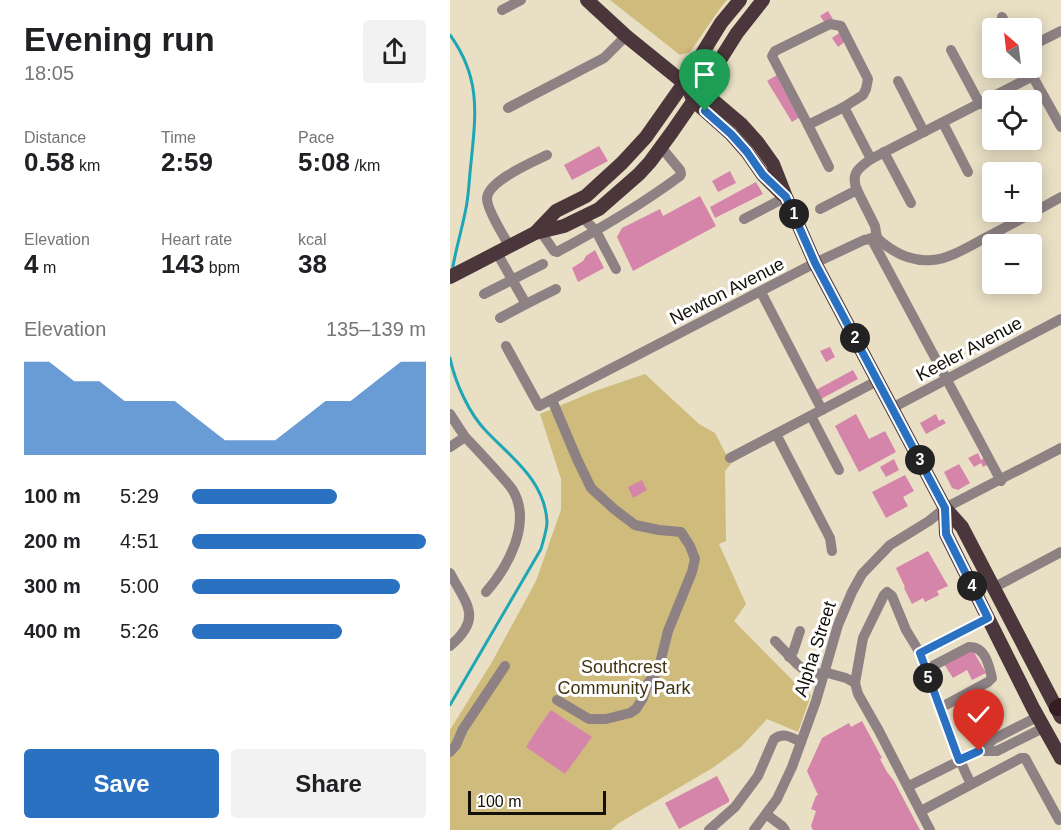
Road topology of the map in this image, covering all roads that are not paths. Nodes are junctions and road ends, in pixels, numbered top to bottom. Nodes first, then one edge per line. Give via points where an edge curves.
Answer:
1 (521, 0) edge
2 (588, 0) edge
3 (740, 0) edge
4 (763, 0) edge
5 (502, 10) dead end
6 (1061, 31) edge
7 (626, 36) junction
8 (1042, 40) edge
9 (951, 50) dead end
10 (1024, 78) edge
11 (1034, 78) edge
12 (898, 81) dead end
13 (684, 82) junction
14 (1009, 90) edge
15 (697, 95) junction
16 (980, 104) joint
17 (844, 107) junction
18 (508, 108) dead end
19 (943, 123) junction
20 (808, 125) junction
21 (1061, 127) edge
22 (924, 132) junction
23 (661, 147) junction
24 (884, 153) junction
25 (547, 155) dead end
26 (871, 159) junction
27 (622, 163) junction
28 (829, 167) dead end
29 (968, 172) dead end
30 (857, 190) junction
31 (786, 197) junction
32 (1061, 198) edge
33 (911, 203) dead end
34 (820, 209) dead end
35 (582, 217) junction
36 (744, 219) dead end
37 (596, 231) junction
38 (538, 233) junction
39 (874, 238) junction
40 (503, 250) junction
41 (815, 263) junction
42 (543, 264) dead end
43 (616, 269) dead end
44 (450, 277) edge
45 (513, 280) junction
46 (555, 289) dead end
47 (761, 292) junction
48 (484, 294) dead end
49 (525, 304) junction
50 (500, 318) dead end
51 (1061, 319) edge
52 (506, 346) dead end
53 (947, 378) junction
54 (877, 381) junction
55 (552, 400) junction
56 (892, 408) junction
57 (822, 410) junction
58 (450, 414) edge
59 (811, 416) junction
60 (776, 434) junction
61 (465, 437) junction
62 (450, 447) edge
63 (1061, 448) edge
64 (730, 458) dead end
65 (839, 470) dead end
66 (1001, 480) junction
67 (945, 508) junction
68 (832, 551) dead end
69 (1061, 552) edge
70 (450, 573) edge
71 (993, 588) junction
72 (486, 592) dead end
73 (988, 618) junction
74 (800, 631) dead end
75 (775, 641) dead end
76 (450, 646) edge
77 (920, 653) junction
78 (789, 657) junction
79 (505, 666) dead end
80 (925, 670) junction
81 (824, 673) junction
82 (855, 683) junction
83 (557, 699) dead end
84 (940, 708) junction
85 (1060, 713) edge
86 (1040, 723) junction
87 (801, 742) junction
88 (450, 752) edge
89 (1061, 758) edge
90 (959, 760) junction
91 (971, 784) junction
92 (909, 786) junction
93 (921, 811) junction
94 (766, 814) junction
95 (1060, 821) edge
96 (710, 830) edge
97 (754, 830) edge
98 (785, 830) edge
99 (930, 830) edge

1 - 5 street
2 - 7 main road
3 - 13 main road
4 - 15 main road
6 - 8 street
7 - 13 main road
7 - 18 street via 604,58
9 - 16 street
10 - 14 street
11 - 21 street
12 - 22 street
13 - 15 main road
13 - 27 main road via 646,137
15 - 23 main road
15 - 31 main road
16 - 19 street
17 - 20 street
17 - 20 street via 863,95 868,79 841,26 830,24 775,51 772,57
17 - 26 street
19 - 22 street
19 - 29 street
20 - 28 street
22 - 24 street
23 - 35 main road via 639,174 599,209
23 - 37 street via 680,170 680,176
24 - 26 street
24 - 33 street
25 - 40 street via 504,177 488,193
26 - 30 street via 856,172
27 - 35 main road via 607,188 581,209
27 - 38 main road via 586,196 556,211
30 - 34 street
30 - 39 street via 875,226
31 - 36 street
31 - 41 main road
32 - 39 street via 935,260 906,256
35 - 37 street
35 - 38 main road
37 - 38 street via 557,252
37 - 43 street
38 - 40 main road
39 - 41 street, Newton Avenue
39 - 53 street
40 - 44 main road
40 - 45 street
41 - 47 street, Newton Avenue
41 - 54 main road
42 - 45 street
45 - 48 street
45 - 49 street
46 - 49 street
47 - 55 street, Newton Avenue
47 - 57 street
49 - 50 street
51 - 53 street, Keeler Avenue
52 - 55 street, Newton Avenue via 539,406
53 - 56 street, Keeler Avenue
53 - 66 street
54 - 56 main road
54 - 57 street
55 - 83 street via 591,488 635,525 681,532 695,559 668,631 658,671 636,710 606,719 590,719
56 - 67 main road
57 - 59 street
58 - 61 street
59 - 60 street
59 - 65 street
60 - 64 street
60 - 68 street via 830,537
61 - 62 street
61 - 72 street via 512,489 518,506 513,551
63 - 66 street, Alpha Street
66 - 67 street, Alpha Street
67 - 71 main road via 962,526
67 - 73 main road via 946,534
67 - 81 street, Alpha Street via 890,545 862,574 838,625
69 - 71 street
70 - 76 street via 470,611 466,631
71 - 85 main road
73 - 77 street
73 - 86 main road
74 - 78 street
75 - 78 street
77 - 80 street
77 - 82 street via 887,592 863,638
78 - 81 street via 803,669
79 - 88 street
80 - 84 street
80 - 84 street via 973,646 981,651 989,667 992,678 988,682
81 - 82 street
81 - 87 street, Alpha Street
82 - 92 street
84 - 90 street
85 - 86 main road
86 - 89 main road
86 - 90 street via 994,739
87 - 94 street, Alpha Street via 777,799
87 - 96 street via 785,734 774,739 758,776 735,807
90 - 91 street
90 - 92 street
91 - 93 street
91 - 95 street via 1025,758
92 - 93 street
93 - 99 street
94 - 97 street, Alpha Street
94 - 98 street

